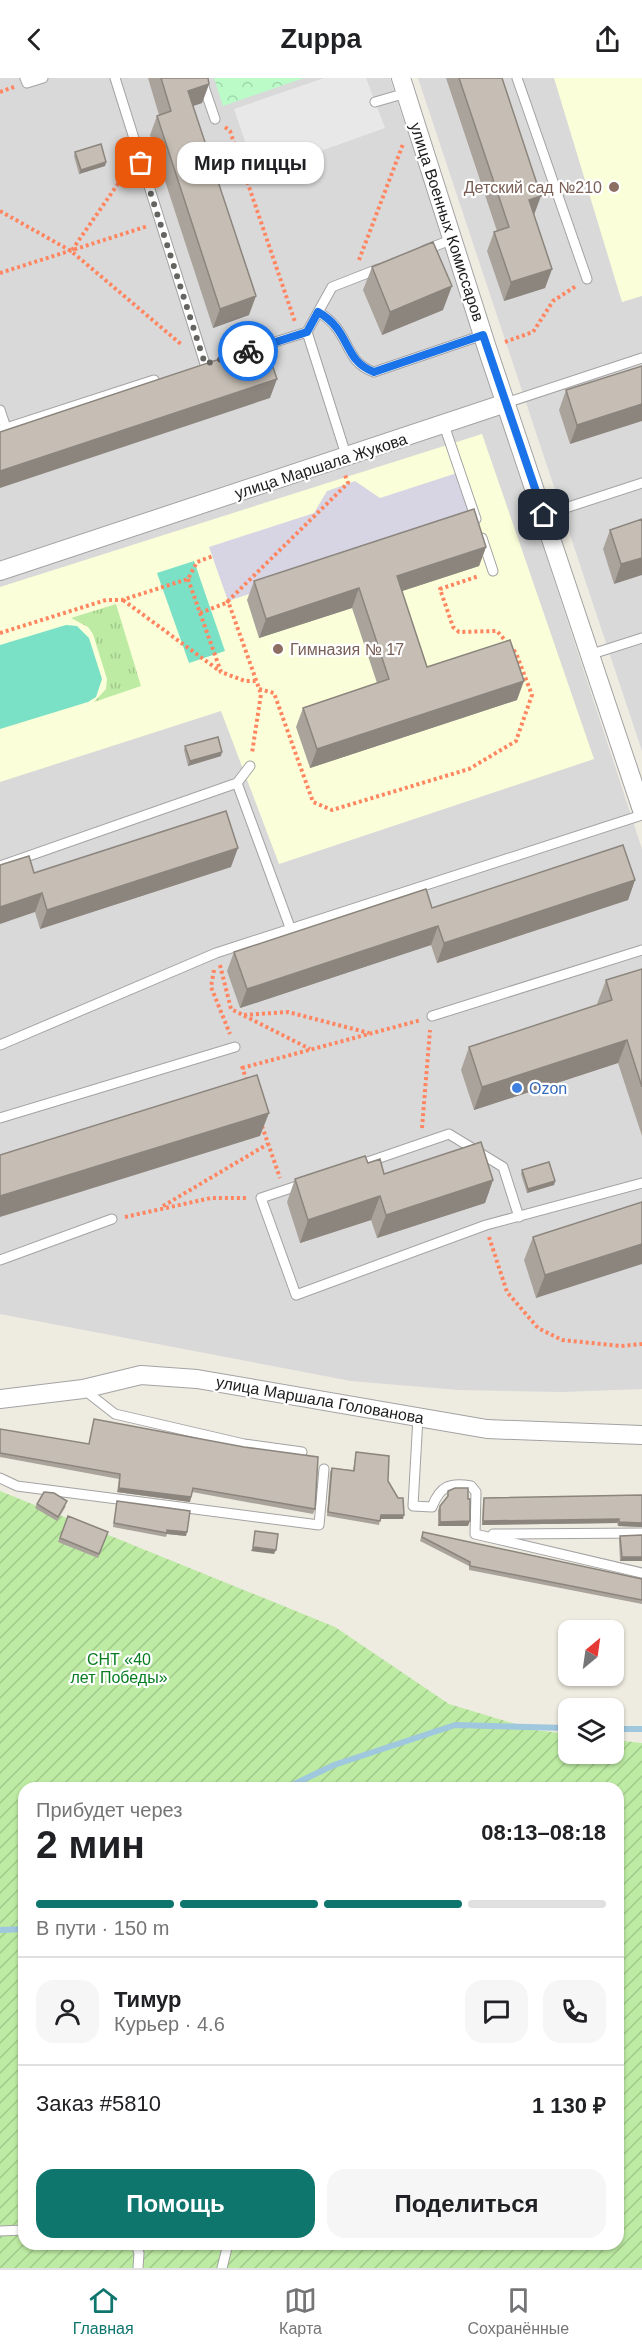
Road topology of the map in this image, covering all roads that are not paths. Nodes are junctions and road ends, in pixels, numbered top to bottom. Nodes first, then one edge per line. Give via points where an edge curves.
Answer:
1 (25, 78) edge
2 (43, 78) edge
3 (116, 78) edge
4 (201, 78) edge
5 (517, 78) edge
6 (404, 85) edge
7 (375, 102) dead end
8 (215, 119) road end
9 (453, 239) junction
10 (412, 255) edge
11 (392, 264) edge
12 (587, 279) road end
13 (318, 312) junction
14 (303, 333) junction
15 (485, 341) junction
16 (247, 351) edge
17 (642, 358) edge
18 (216, 361) edge
19 (205, 364) junction
20 (194, 368) edge
21 (161, 378) edge
22 (506, 403) junction
23 (0, 410) edge
24 (444, 424) junction
25 (3, 429) edge
26 (344, 459) junction
27 (642, 483) edge
28 (544, 515) junction
29 (0, 571) edge
30 (493, 571) road end
31 (642, 638) edge
32 (592, 654) junction
33 (250, 766) road end
34 (237, 783) junction
35 (642, 810) edge
36 (642, 815) edge
37 (0, 866) edge
38 (291, 930) junction
39 (642, 950) edge
40 (432, 1017) road end
41 (0, 1045) edge
42 (235, 1047) road end
43 (0, 1118) edge
44 (347, 1169) edge
45 (316, 1180) edge
46 (642, 1183) edge
47 (519, 1217) junction
48 (112, 1219) road end
49 (0, 1260) edge
50 (83, 1389) junction
51 (0, 1400) edge
52 (418, 1417) junction
53 (642, 1436) edge
54 (302, 1452) edge
55 (324, 1469) dead end
56 (0, 1478) edge
57 (642, 1533) edge
58 (475, 1534) junction
59 (642, 1573) edge
60 (18, 2230) edge
61 (0, 2231) edge
62 (138, 2250) edge
63 (226, 2250) edge
64 (138, 2268) edge
65 (222, 2268) edge

1 - 2 lane via 27,84
3 - 19 lane
4 - 8 lane
5 - 12 lane
6 - 7 lane
6 - 9 street, улица Военных Комиссаров
9 - 10 lane
9 - 15 street, улица Военных Комиссаров
11 - 13 lane via 332,287
13 - 14 lane
13 - 15 lane via 342,332 362,368 374,372
14 - 16 lane
14 - 26 lane
15 - 22 street, улица Военных Комиссаров
17 - 22 lane, улица Маршала Жукова
18 - 19 lane
19 - 20 lane
21 - 25 lane
22 - 24 street, улица Маршала Жукова
22 - 28 street, улица Военных Комиссаров
23 - 25 lane
24 - 26 street, улица Маршала Жукова
24 - 30 lane
26 - 29 street, улица Маршала Жукова
27 - 28 lane
28 - 32 street, улица Военных Комиссаров
31 - 32 lane
32 - 35 street, улица Военных Комиссаров
33 - 34 lane
34 - 37 lane
34 - 38 lane
36 - 38 lane
38 - 41 lane via 216,953
39 - 40 lane
42 - 43 lane
44 - 47 lane via 448,1134 503,1167
45 - 47 lane via 261,1198 296,1295
46 - 47 lane
48 - 49 lane
50 - 51 street, улица Маршала Голованова
50 - 52 street, улица Маршала Голованова via 141,1374 197,1379
50 - 54 lane via 115,1414 244,1444
52 - 53 street, улица Маршала Голованова via 487,1429
52 - 58 lane via 413,1506 432,1507 440,1490 448,1484 471,1486 476,1492
55 - 56 lane via 319,1525 17,1486
57 - 58 lane
58 - 59 lane
60 - 61 lane
62 - 64 lane
63 - 65 lane

